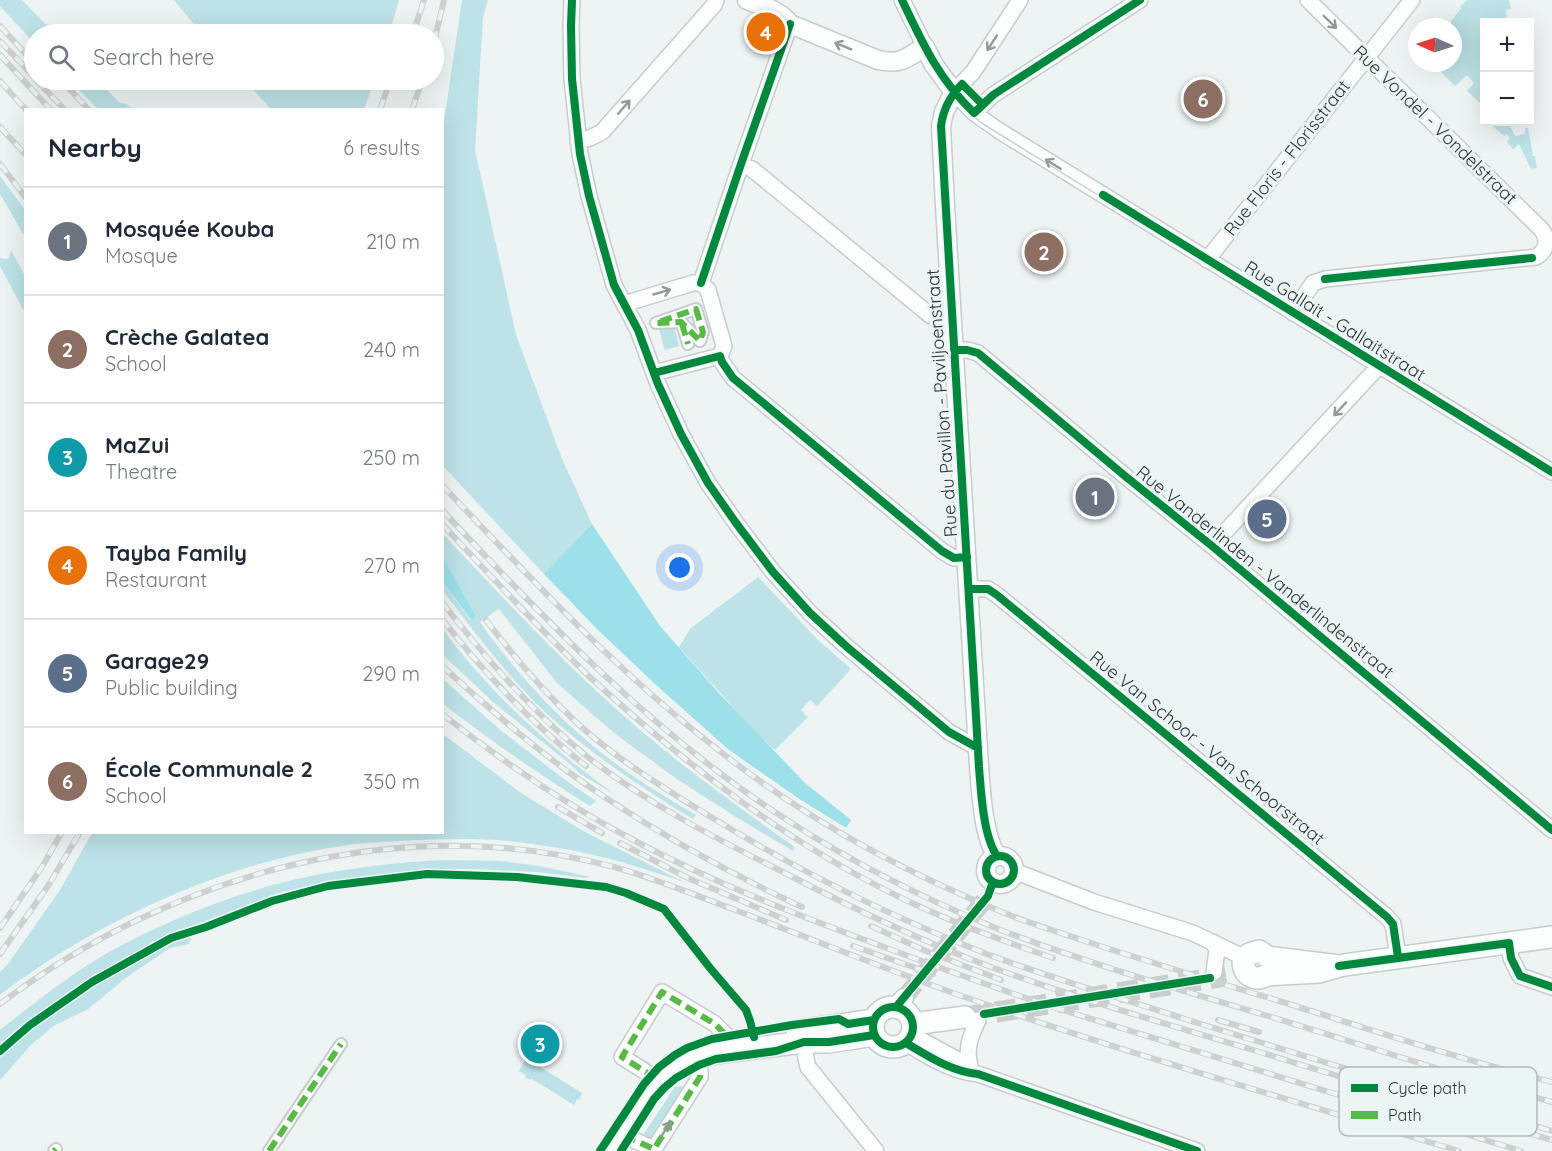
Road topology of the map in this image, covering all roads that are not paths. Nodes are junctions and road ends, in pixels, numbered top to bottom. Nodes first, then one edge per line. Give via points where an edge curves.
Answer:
1 (572, 0) edge
2 (716, 0) edge
3 (747, 0) edge
4 (902, 0) edge
5 (1020, 0) edge
6 (1140, 0) edge
7 (1308, 0) edge
8 (1412, 0) edge
9 (790, 24) junction
10 (925, 47) junction
11 (1366, 58) junction
12 (954, 92) junction
13 (974, 113) junction
14 (578, 141) junction
15 (741, 164) junction
16 (1207, 260) junction
17 (701, 283) junction
18 (624, 304) junction
19 (1293, 313) junction
20 (952, 317) junction
21 (680, 318) junction
22 (688, 344) dead end
23 (954, 350) junction
24 (720, 356) junction
25 (1379, 366) junction
26 (654, 373) junction
27 (1552, 472) edge
28 (1212, 546) junction
29 (967, 557) junction
30 (969, 589) junction
31 (978, 748) junction
32 (1552, 830) edge
33 (997, 856) junction
34 (1014, 871) junction
35 (1552, 937) edge
36 (1213, 942) junction
37 (1509, 943) junction
38 (1398, 957) junction
39 (1244, 968) junction
40 (1552, 987) edge
41 (971, 1018) joint
42 (874, 1028) junction
43 (910, 1034) junction
44 (811, 1035) junction
45 (732, 1041) junction
46 (341, 1044) dead end
47 (696, 1057) junction
48 (974, 1070) junction
49 (657, 1082) junction
50 (624, 1131) junction
51 (269, 1151) edge
52 (611, 1151) edge
53 (876, 1151) edge
54 (1197, 1151) edge

1 - 14 street via 572,79
14 -> 2 street via 602,132
3 - 9 street via 778,13
4 - 10 street
5 -> 12 street via 973,72
6 - 13 street via 1000,90
7 -> 11 street, Rue Vondel - Vondelstraat
8 - 11 street, Rue Floris - Florisstraat
10 -> 9 street via 899,62 889,62
9 - 15 street
10 - 12 street
11 - 16 street, Rue Floris - Florisstraat
11 - 19 street, Rue Vondel - Vondelstraat via 1544,232 1546,245 1536,257 1325,279 1313,283
12 - 13 street, Rue Gallait - Gallaitstraat
12 - 20 street, Rue du Pavillon - Paviljoenstraat via 941,126
16 -> 13 street, Rue Gallait - Gallaitstraat
14 - 18 street via 602,244
15 - 17 street
15 - 20 street via 931,316
16 - 19 street, Rue Gallait - Gallaitstraat
18 -> 17 street
17 - 24 street via 708,290 723,346
18 - 26 street
19 - 25 street, Rue Gallait - Gallaitstraat
20 - 23 street, Rue du Pavillon - Paviljoenstraat
21 - 21 street via 696,309 705,332 699,341
21 - 22 street
23 - 28 street, Rue Vanderlinden - Vanderlindenstraat via 978,353
23 - 29 street, Rue du Pavillon - Paviljoenstraat
24 - 26 street
24 - 29 street via 733,378 942,551 954,558
25 - 27 street, Rue Gallait - Gallaitstraat
25 -> 28 street
26 - 31 street via 708,483 772,572 847,647 949,732
28 - 32 street, Rue Vanderlinden - Vanderlindenstraat
29 - 30 street, Rue du Pavillon - Paviljoenstraat
30 - 31 street, Rue du Pavillon - Paviljoenstraat
30 - 38 street, Rue Van Schoor - Van Schoorstraat via 988,589 997,595 1387,917 1393,924
31 - 33 street, Rue du Pavillon - Paviljoenstraat via 982,803 991,846
33 - 34 street via 1009,859
33 - 34 street via 986,867 990,889 1004,883
34 - 36 street
35 - 37 main road
36 - 39 street
36 - 39 street via 1217,950
37 - 38 main road
37 - 40 street via 1520,976
38 - 39 main road via 1339,966
41 - 43 main road
41 - 48 street via 969,1061
42 - 43 main road via 878,1041 888,1047 900,1046
42 - 43 main road via 879,1012 900,1003 910,1017
42 - 44 main road via 829,1041
43 - 48 street via 927,1056 965,1073
44 - 45 main road
44 - 47 main road
44 - 53 street via 808,1067
45 - 47 main road
45 - 49 street via 715,1024 662,992 622,1057
46 - 51 street
47 - 49 main road via 681,1062
50 -> 47 street via 654,1149 700,1077
48 - 54 street
49 - 50 main road
50 - 52 main road

